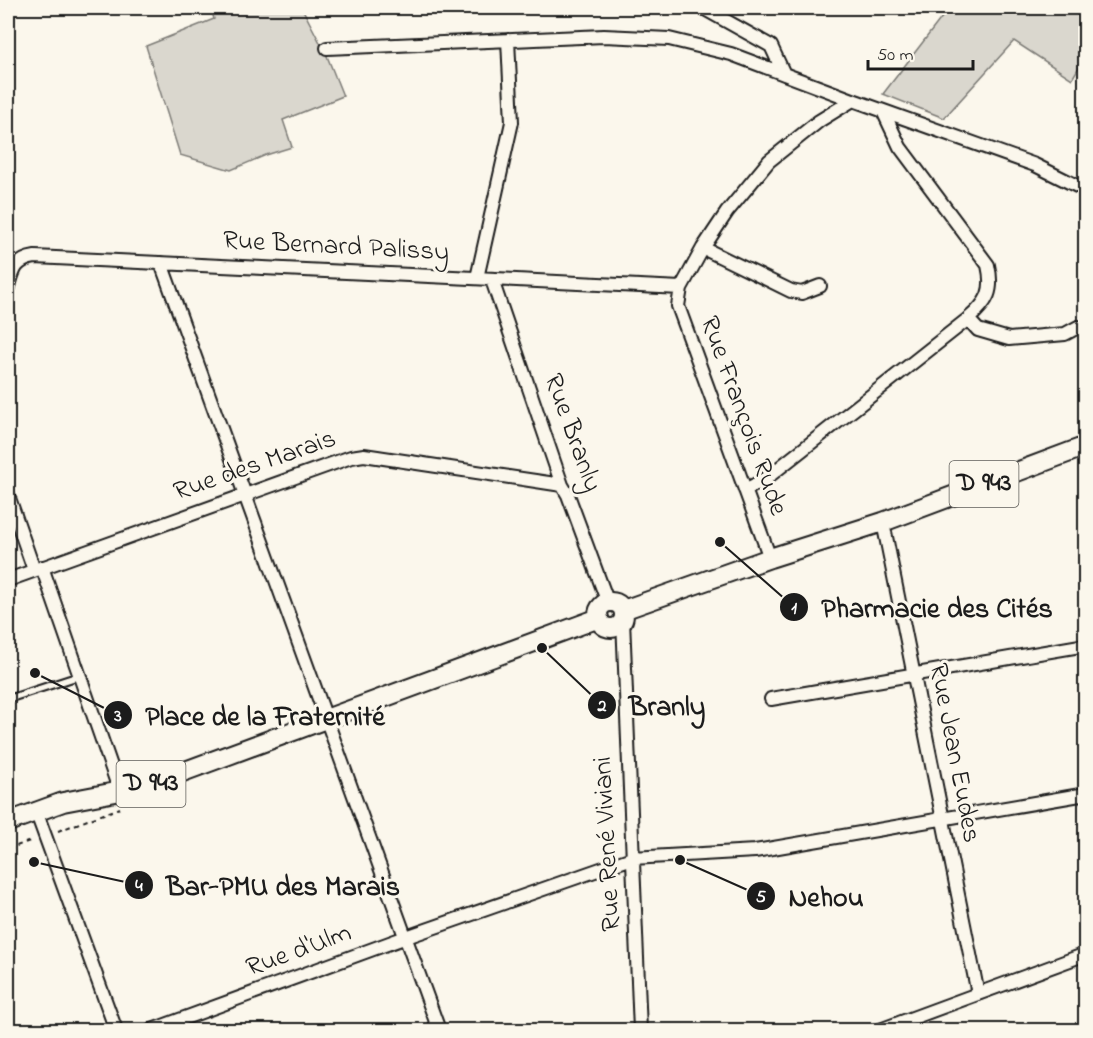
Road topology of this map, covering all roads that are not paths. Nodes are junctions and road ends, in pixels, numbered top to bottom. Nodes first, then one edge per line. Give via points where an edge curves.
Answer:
1 (703, 8) edge
2 (508, 40) junction
3 (327, 48) dead end
4 (784, 74) junction
5 (853, 100) junction
6 (883, 111) junction
7 (1077, 186) dead end
8 (703, 248) junction
9 (161, 263) junction
10 (477, 278) junction
11 (492, 280) junction
12 (819, 286) dead end
13 (681, 288) junction
14 (8, 290) edge
15 (968, 319) junction
16 (1078, 327) dead end
17 (1086, 446) edge
18 (562, 485) junction
19 (745, 490) junction
20 (244, 494) junction
21 (8, 495) edge
22 (883, 522) junction
23 (770, 558) junction
24 (38, 569) junction
25 (8, 580) edge
26 (613, 613) junction
27 (1086, 645) edge
28 (914, 674) junction
29 (79, 676) junction
30 (8, 699) edge
31 (771, 699) dead end
32 (326, 719) junction
33 (120, 792) junction
34 (1086, 794) edge
35 (36, 811) junction
36 (942, 818) junction
37 (8, 822) edge
38 (632, 858) junction
39 (406, 938) junction
40 (1086, 954) edge
41 (978, 994) junction
42 (116, 1030) edge
43 (152, 1030) edge
44 (439, 1030) edge
45 (640, 1030) edge
46 (880, 1030) edge

1 - 4 street via 771,46
2 - 3 street
2 - 4 street via 604,36 669,39 731,54
2 - 10 street via 512,122
4 - 5 street
5 - 6 street
5 - 8 street via 819,121 770,161
6 - 7 street via 1035,165
6 - 15 street via 900,147 988,265 992,279 988,296
8 - 12 street via 790,291 802,293
8 - 13 street
9 - 10 street, Rue Bernard Palissy
9 - 14 street, Rue Bernard Palissy via 35,257 24,259 15,267
9 - 20 street
10 - 11 street, Rue Bernard Palissy
11 - 13 street, Rue Bernard Palissy
11 - 18 street, Rue Branly
13 - 19 street, Rue François Rude via 678,306
15 - 16 street via 978,330 1009,339 1065,334
15 - 19 street via 764,480
17 - 22 main road, D 943
18 - 20 street, Rue des Marais via 364,455
18 - 26 street, Rue Branly
19 - 23 street, Rue François Rude
20 - 24 street, Rue des Marais
20 - 32 street
21 - 24 street
22 - 23 main road, D 943
22 - 28 street, Rue Jean Eudes
23 - 26 main road, D 943
24 - 25 street, Rue des Marais
24 - 29 street
26 - 32 main road, D 943
26 - 38 street, Rue René Viviani
27 - 28 street
28 - 31 street
28 - 36 street, Rue Jean Eudes
29 - 30 lane
29 - 33 street
32 - 33 main road, D 943
32 - 39 street
33 - 35 main road, D 943
34 - 36 street, Rue d'Ulm
35 - 37 main road, D 943
35 - 42 street
36 - 38 street, Rue d'Ulm via 755,851
36 - 41 street, Rue Jean Eudes
38 - 39 street, Rue d'Ulm
38 - 45 street, Rue René Viviani
39 - 43 street, Rue d'Ulm
39 - 44 street
40 - 41 street
41 - 46 street

